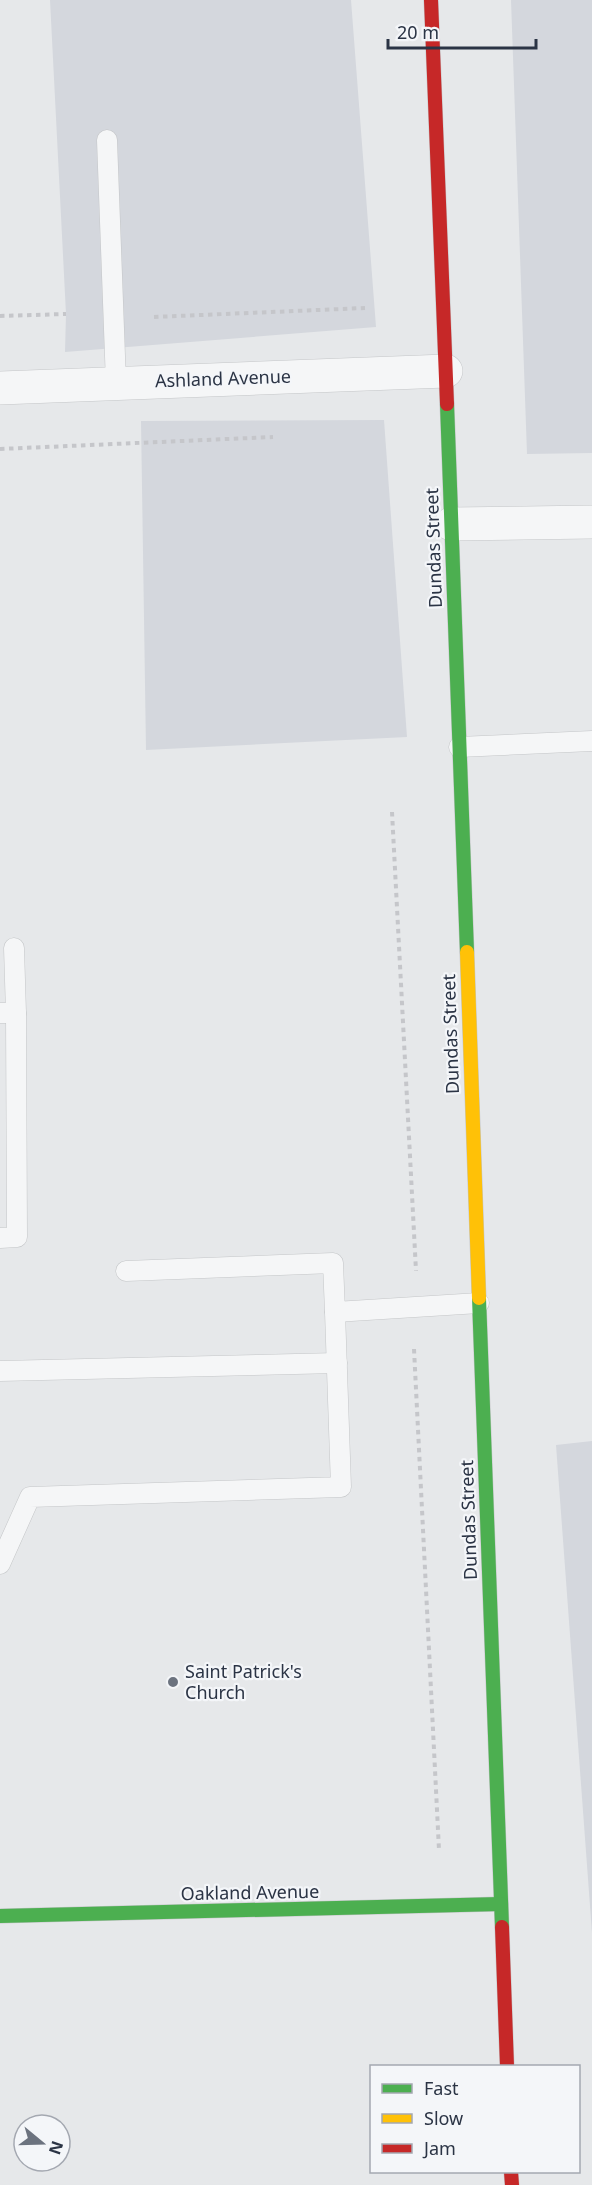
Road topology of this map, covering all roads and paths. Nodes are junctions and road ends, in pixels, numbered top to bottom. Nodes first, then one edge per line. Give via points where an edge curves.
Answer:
1 (431, 0) edge
2 (107, 140) dead end
3 (365, 308) dead end
4 (66, 314) dead end
5 (0, 316) edge
6 (154, 317) dead end
7 (446, 370) junction
8 (116, 383) junction
9 (0, 388) edge
10 (273, 437) dead end
11 (0, 449) edge
12 (592, 522) edge
13 (451, 524) junction
14 (592, 741) edge
15 (459, 747) junction
16 (392, 812) dead end
17 (14, 948) dead end
18 (8, 1013) edge
19 (0, 1238) edge
20 (126, 1271) dead end
21 (416, 1281) dead end
22 (479, 1303) junction
23 (335, 1312) junction
24 (414, 1349) dead end
25 (338, 1363) junction
26 (0, 1371) edge
27 (0, 1564) edge
28 (439, 1850) dead end
29 (501, 1904) junction
30 (0, 1916) edge
31 (507, 2065) edge

1 - 7 main road, Dundas Street
2 - 8 lane
3 - 6 path
4 - 5 path
7 - 8 street, Ashland Avenue
7 - 13 main road, Dundas Street
8 - 9 street, Ashland Avenue
10 - 11 path
12 - 13 street
13 - 15 main road, Dundas Street
14 - 15 lane
15 - 22 main road, Dundas Street
16 - 21 path
17 - 18 lane
18 - 19 lane via 17,1237
20 - 23 lane via 333,1263
22 - 23 lane
22 - 29 main road, Dundas Street
23 - 25 lane
24 - 28 path
25 - 26 lane
25 - 27 lane via 341,1487 30,1497
29 - 30 main road, Oakland Avenue
29 - 31 main road, Dundas Street

